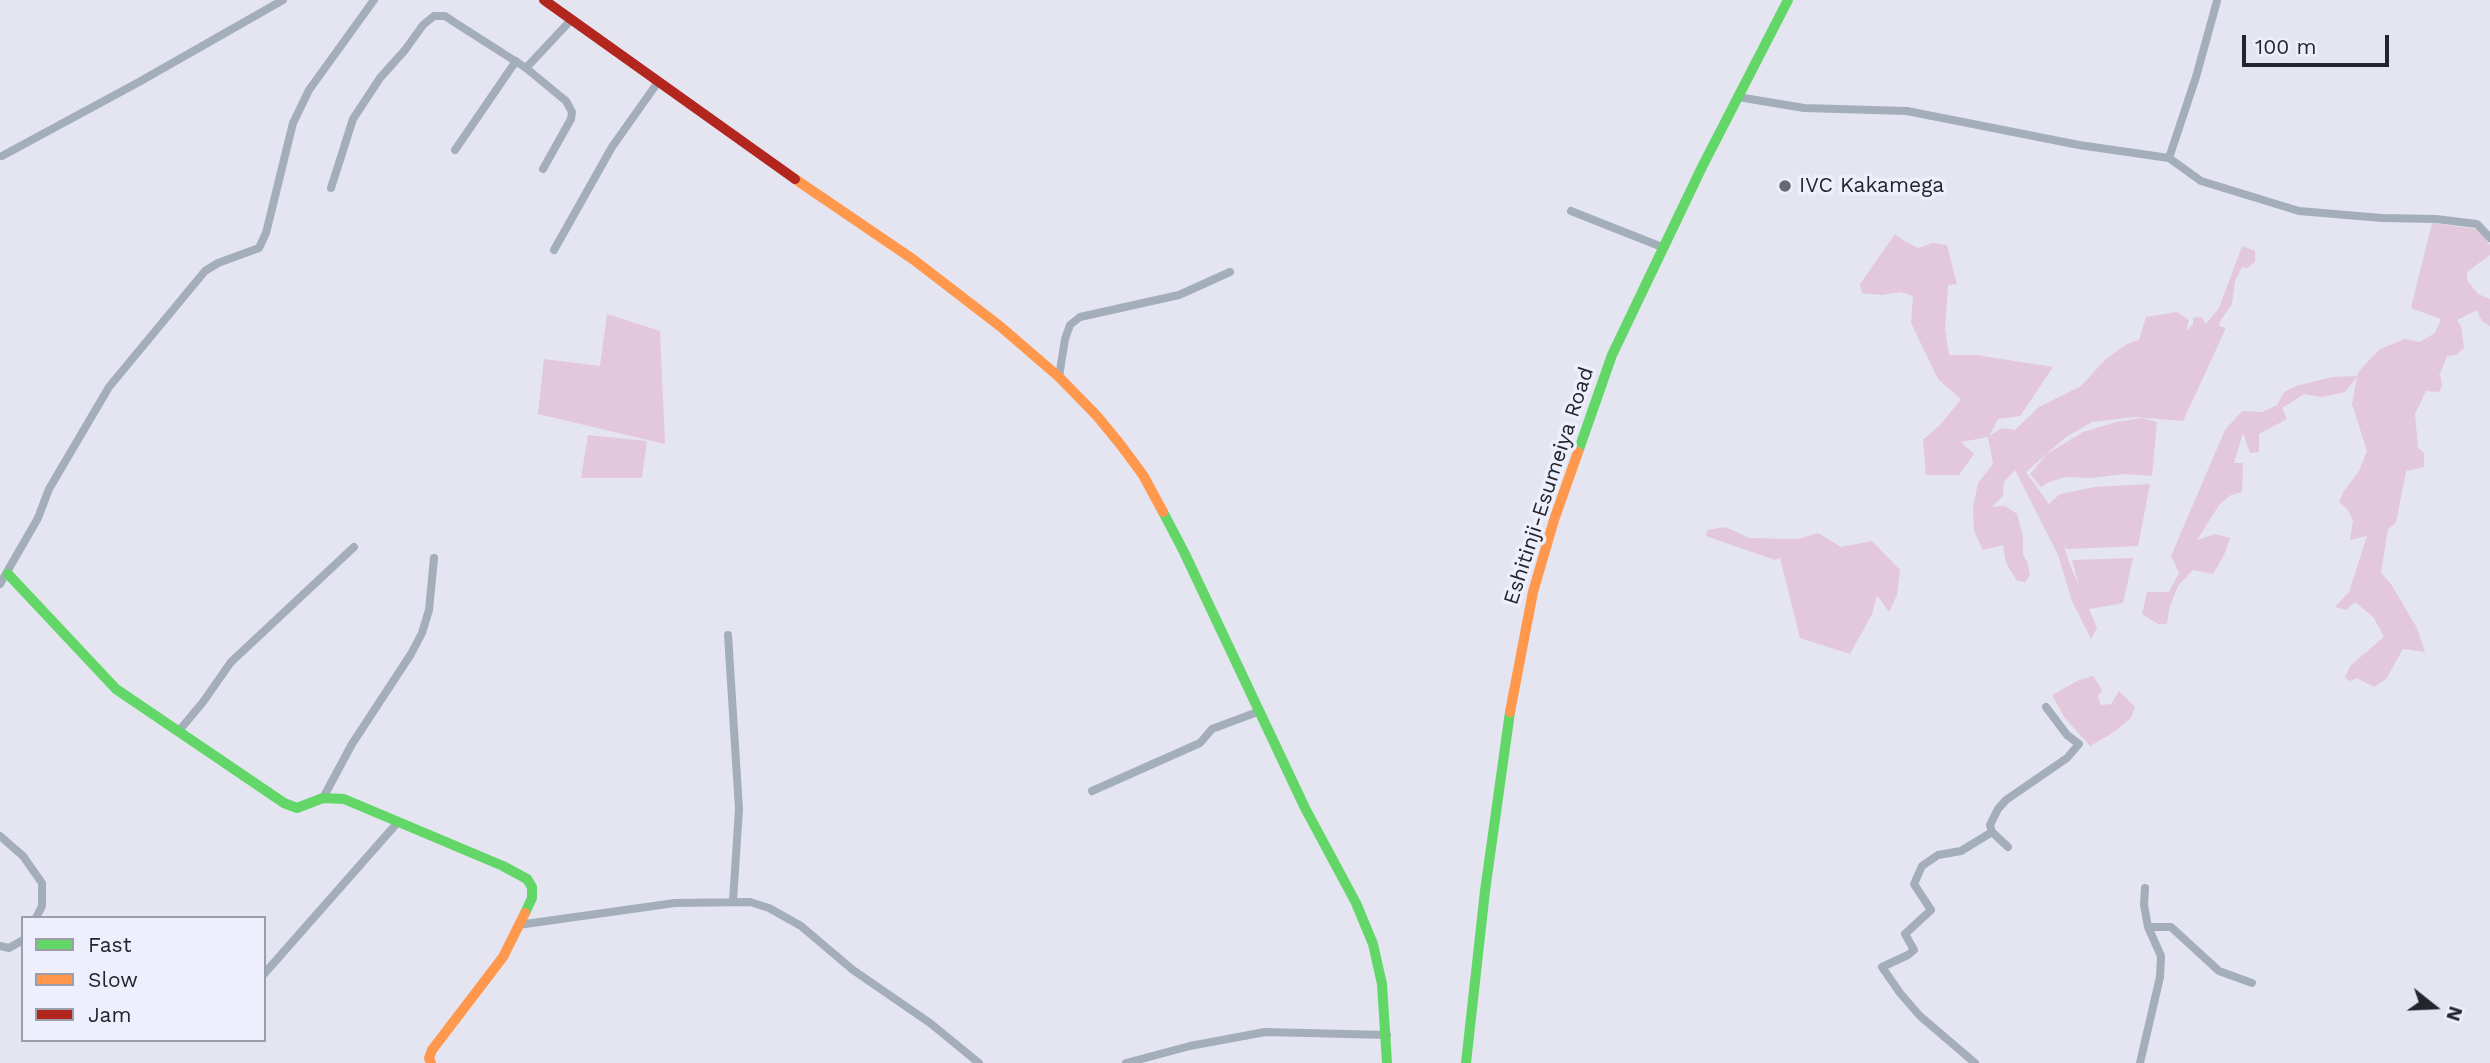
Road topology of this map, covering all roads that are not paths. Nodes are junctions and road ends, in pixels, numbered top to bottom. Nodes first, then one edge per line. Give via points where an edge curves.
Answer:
1 (283, 0) edge
2 (374, 0) edge
3 (544, 0) edge
4 (1788, 0) edge
5 (2217, 1) edge
6 (572, 19) junction
7 (516, 61) junction
8 (526, 68) junction
9 (658, 82) junction
10 (1738, 97) junction
11 (455, 150) dead end
12 (2, 156) dead end
13 (2169, 158) junction
14 (543, 169) dead end
15 (331, 188) dead end
16 (1572, 211) dead end
17 (2490, 238) edge
18 (1662, 247) junction
19 (554, 250) dead end
20 (1230, 272) dead end
21 (1059, 377) junction
22 (354, 547) dead end
23 (434, 558) dead end
24 (8, 574) junction
25 (0, 584) edge
26 (728, 635) dead end
27 (2046, 707) dead end
28 (1260, 711) junction
29 (178, 732) junction
30 (1092, 791) dead end
31 (323, 798) junction
32 (398, 822) junction
33 (1992, 832) junction
34 (0, 836) edge
35 (2008, 847) dead end
36 (2144, 888) dead end
37 (733, 901) junction
38 (37, 916) edge
39 (518, 925) junction
40 (2148, 927) junction
41 (21, 941) edge
42 (0, 946) edge
43 (266, 972) edge
44 (2252, 983) dead end
45 (1387, 1035) junction
46 (431, 1063) edge
47 (979, 1063) edge
48 (1126, 1063) edge
49 (1387, 1063) edge
50 (1466, 1063) edge
51 (1975, 1063) edge
52 (2140, 1063) edge

1 - 12 street
2 - 24 street via 309,90 293,123 259,248 205,271 109,387 49,489
3 - 6 main road
4 - 10 main road, Eshitinji-Esumeiya Road
5 - 13 street
6 - 8 street
6 - 9 main road
7 - 8 street
7 - 11 street
7 - 15 street via 445,16 434,16 380,78 354,119
8 - 14 street via 566,101 572,112
9 - 19 street via 612,148
9 - 21 main road via 914,260
10 - 13 street via 1804,108 1908,111
10 - 18 main road, Eshitinji-Esumeiya Road
13 - 17 street via 2201,181 2299,211 2477,224
16 - 18 street
18 - 50 main road, Eshitinji-Esumeiya Road via 1612,355 1532,592 1494,822
20 - 21 street via 1179,295 1080,317 1065,338
21 - 28 main road via 1143,475
22 - 29 street via 231,662
23 - 31 street via 422,633
24 - 25 street
24 - 29 main road via 116,690
26 - 37 street via 739,809
27 - 33 street via 2079,744 2067,758 2006,800 1990,825
28 - 30 street via 1212,729 1200,743
28 - 45 main road via 1373,943
29 - 31 main road via 284,803 297,808
31 - 32 main road via 344,799
32 - 39 main road via 527,878 532,898
32 - 43 street
33 - 35 street
33 - 51 street via 1961,851 1938,855 1922,866 1914,884 1931,910 1905,934 1914,950 1882,967 1920,1016
34 - 38 street via 23,856 42,883
36 - 40 street
37 - 39 street via 675,903
37 - 47 street via 769,908 801,926
39 - 46 main road via 503,957 432,1050
40 - 44 street via 2171,927 2219,971
40 - 52 street via 2161,956 2160,976
41 - 42 street via 9,948
45 - 48 street via 1265,1032
45 - 49 main road

